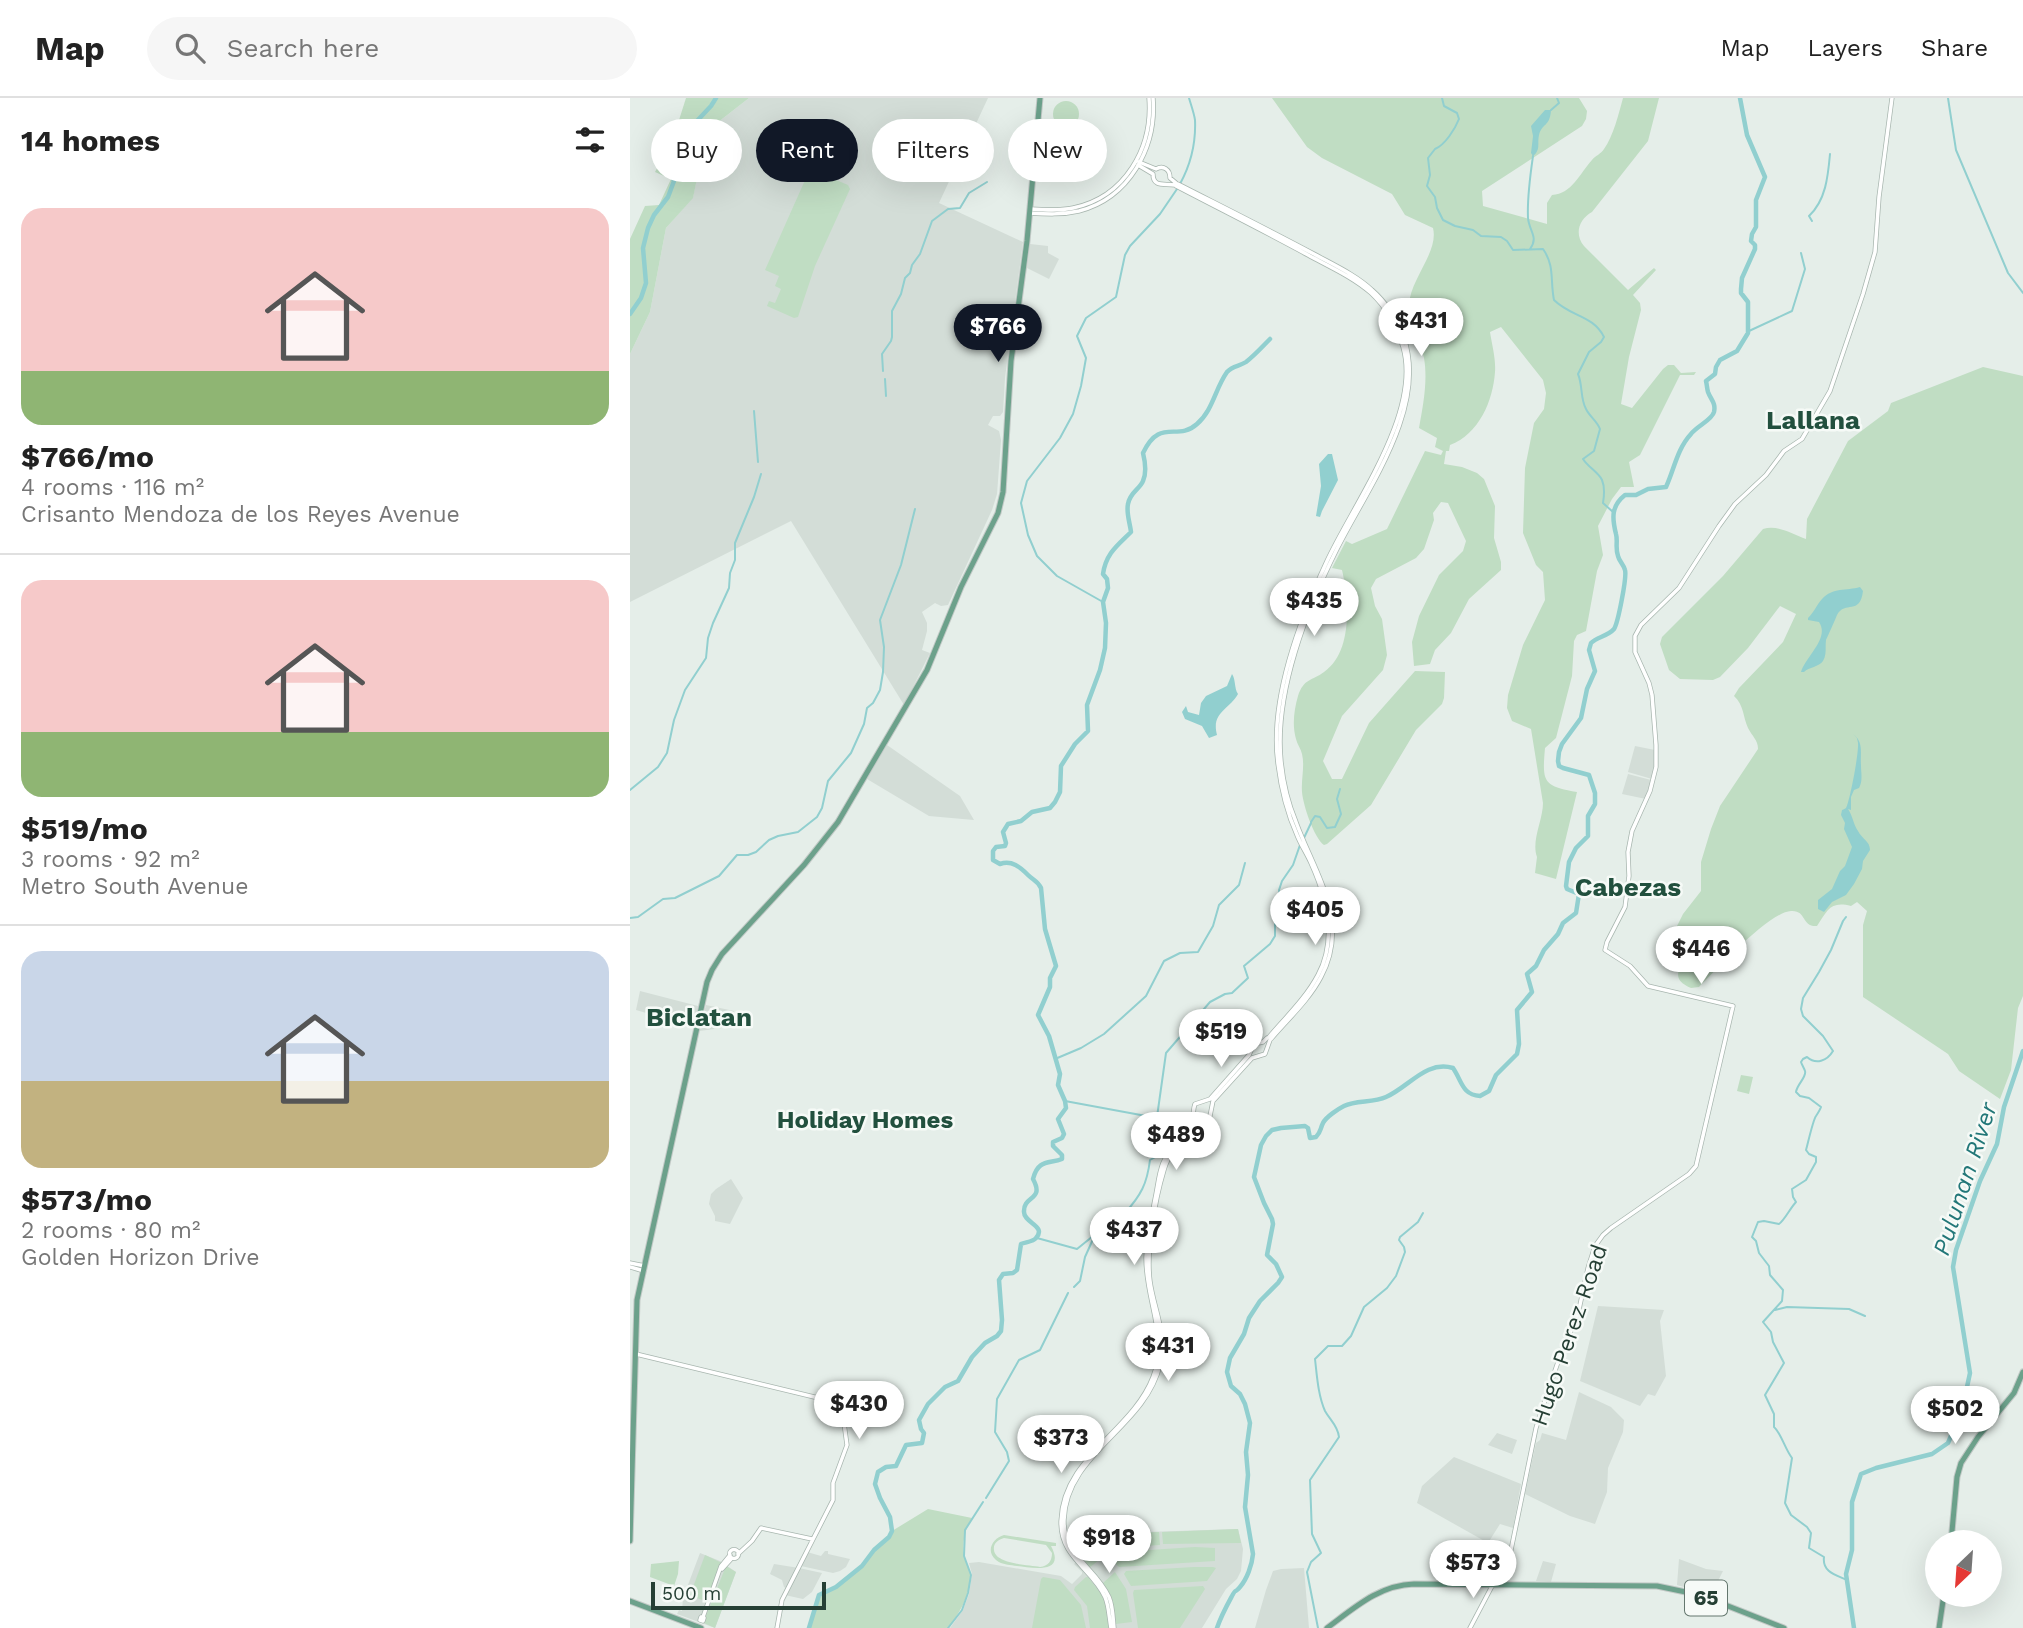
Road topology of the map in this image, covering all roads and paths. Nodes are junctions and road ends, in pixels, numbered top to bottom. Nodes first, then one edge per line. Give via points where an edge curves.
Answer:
1 (1041, 98) edge
2 (1151, 98) edge
3 (1892, 98) edge
4 (1138, 163) junction
5 (1156, 169) junction
6 (1153, 174) junction
7 (1170, 178) junction
8 (1166, 184) junction
9 (1178, 185) junction
10 (1030, 211) junction
11 (1268, 1040) junction
12 (1252, 1049) junction
13 (1257, 1055) junction
14 (1207, 1101) junction
15 (1212, 1106) junction
16 (1194, 1113) junction
17 (1200, 1119) junction
18 (630, 1265) edge
19 (644, 1268) junction
20 (636, 1354) junction
21 (2023, 1372) edge
22 (1952, 1530) edge
23 (812, 1539) junction
24 (630, 1541) edge
25 (1088, 1573) junction
26 (1494, 1585) junction
27 (630, 1601) edge
28 (1942, 1607) edge
29 (701, 1624) edge
30 (777, 1628) edge
31 (1112, 1628) edge
32 (1327, 1628) edge
33 (1470, 1628) edge
34 (1784, 1628) edge
35 (1939, 1628) edge

1 - 10 main road
2 - 4 street via 1152,128
3 - 26 street, Hugo Perez Road via 1875,252 1830,391 1801,439 1735,504 1679,588 1644,621 1635,636 1635,652 1652,697 1657,758 1650,791 1630,838 1625,907 1605,947 1645,984 1733,1006 1696,1166 1611,1228 1595,1246 1578,1314 1536,1428 1511,1550
4 - 5 street
4 - 6 street
4 - 10 street via 1119,184 1090,204
5 - 6 street
5 - 7 street via 1166,169
6 - 8 street via 1155,183
7 - 8 street
7 - 9 street
8 - 9 street
9 - 11 street via 1367,285 1393,314 1409,358 1408,390 1399,426 1322,582 1286,687 1279,732 1281,764 1302,842 1316,864 1329,905 1333,931 1317,985
10 - 19 main road via 998,513 927,670 838,822 722,954 709,976
11 - 12 street via 1255,1043
11 - 13 street via 1265,1054
12 - 13 street
12 - 14 street
13 - 15 street
14 - 15 street
14 - 16 street via 1196,1103
15 - 17 street via 1210,1116
16 - 17 street
16 - 25 street via 1161,1169 1147,1241 1147,1280 1160,1342 1155,1372 1139,1403 1077,1471 1063,1504 1062,1536 1071,1555
17 - 25 street via 1166,1165 1151,1240 1150,1280 1163,1333 1158,1373 1142,1405 1080,1473 1067,1504 1067,1538
18 - 19 street
19 - 20 main road via 637,1300
20 - 23 street via 838,1404 847,1445 833,1483 833,1500
20 - 24 main road
21 - 22 main road via 2014,1393 1961,1463
23 - 29 street via 761,1528 721,1566
23 - 30 street via 782,1600
25 - 31 street via 1105,1597
26 - 32 main road, 65 via 1397,1586 1371,1596
26 - 33 street, Hugo Perez Road
26 - 34 main road, 65 via 1657,1586 1686,1591
27 - 29 main road
28 - 35 main road

